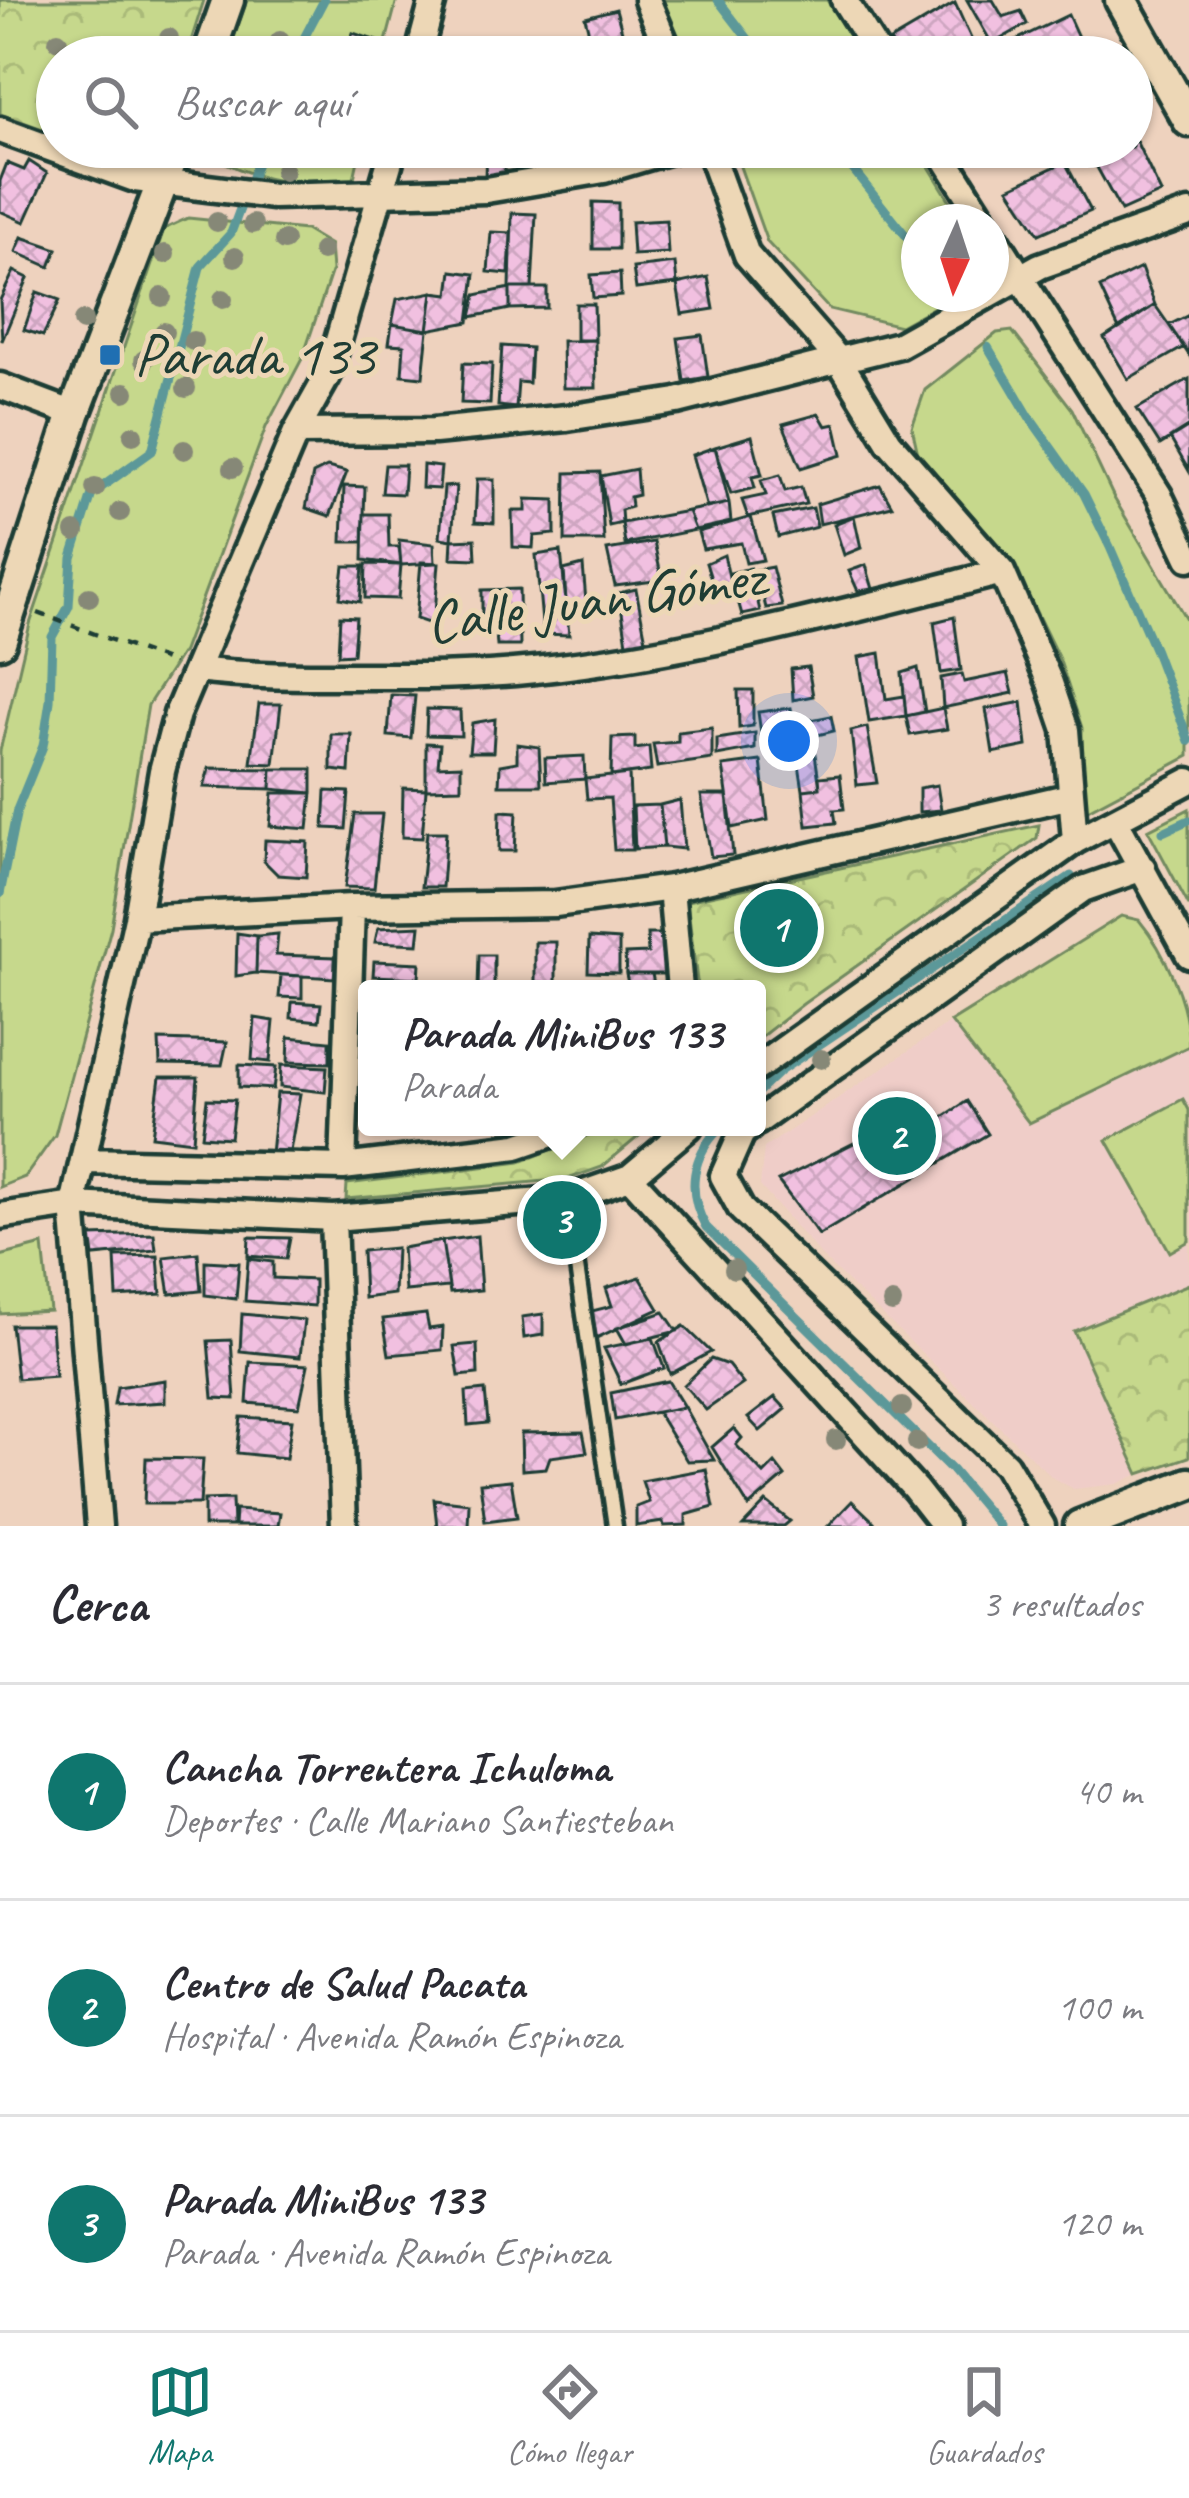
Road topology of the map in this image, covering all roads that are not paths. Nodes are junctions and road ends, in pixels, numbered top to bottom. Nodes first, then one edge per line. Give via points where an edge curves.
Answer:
1 (228, 0) edge
2 (433, 0) edge
3 (647, 0) edge
4 (844, 0) edge
5 (1121, 0) edge
6 (215, 36) edge
7 (424, 36) edge
8 (662, 36) edge
9 (867, 36) edge
10 (1141, 36) edge
11 (1153, 57) edge
12 (1189, 121) edge
13 (0, 130) edge
14 (36, 143) edge
15 (105, 168) edge
16 (168, 168) edge
17 (388, 168) edge
18 (611, 168) edge
19 (716, 168) edge
20 (951, 168) edge
21 (163, 182) junction
22 (382, 192) junction
23 (974, 204) edge
24 (1189, 213) edge
25 (1009, 260) edge
26 (1021, 279) junction
27 (839, 360) junction
28 (0, 386) edge
29 (74, 414) junction
30 (296, 432) junction
31 (1189, 558) edge
32 (1002, 572) junction
33 (1, 636) edge
34 (196, 670) junction
35 (1183, 784) edge
36 (1071, 796) junction
37 (1114, 820) junction
38 (1075, 841) junction
39 (1143, 868) junction
40 (671, 888) junction
41 (352, 908) junction
42 (137, 918) junction
43 (1189, 956) edge
44 (679, 980) edge
45 (766, 1062) edge
46 (766, 1116) edge
47 (544, 1136) edge
48 (678, 1136) edge
49 (741, 1136) edge
50 (85, 1161) junction
51 (344, 1167) junction
52 (630, 1177) junction
53 (567, 1199) junction
54 (73, 1205) junction
55 (0, 1216) edge
56 (333, 1218) junction
57 (1189, 1484) edge
58 (99, 1526) edge
59 (344, 1526) edge
60 (616, 1526) edge
61 (944, 1526) edge
62 (1042, 1526) edge
63 (1079, 1526) edge

1 - 6 street
2 - 7 street
3 - 8 street
4 - 9 street
5 - 10 street
11 - 12 street
13 - 14 street
15 - 21 street
16 - 21 street
17 - 22 street
18 - 22 street via 486,190
19 - 27 street via 747,255
20 - 23 street
21 - 22 street via 273,196
21 - 29 street
22 - 30 street via 328,375
24 - 26 street
25 - 26 street
26 - 27 street via 899,345
26 - 31 street via 1159,495
27 - 30 street via 676,401 567,418 434,431
27 - 32 street via 889,442
28 - 29 street
29 - 33 street
30 - 34 street
32 - 34 street, Calle Juan Gómez via 782,627 532,670
32 - 36 street via 1066,730
34 - 42 street via 162,772
35 - 37 street
36 - 38 street
36 - 40 street
37 - 38 street
37 - 39 street
38 - 45 street
39 - 43 street
39 - 46 street via 1083,889
40 - 41 street via 555,904
40 - 44 street
41 - 42 street
41 - 51 street
42 - 50 street
47 - 51 street
48 - 52 street
49 - 62 street via 723,1176 741,1209 1006,1465
50 - 51 street
50 - 54 street
52 - 53 street
52 - 61 street
53 - 56 street
53 - 60 lane
54 - 55 street
54 - 56 street
54 - 58 street
56 - 59 street
57 - 63 street

